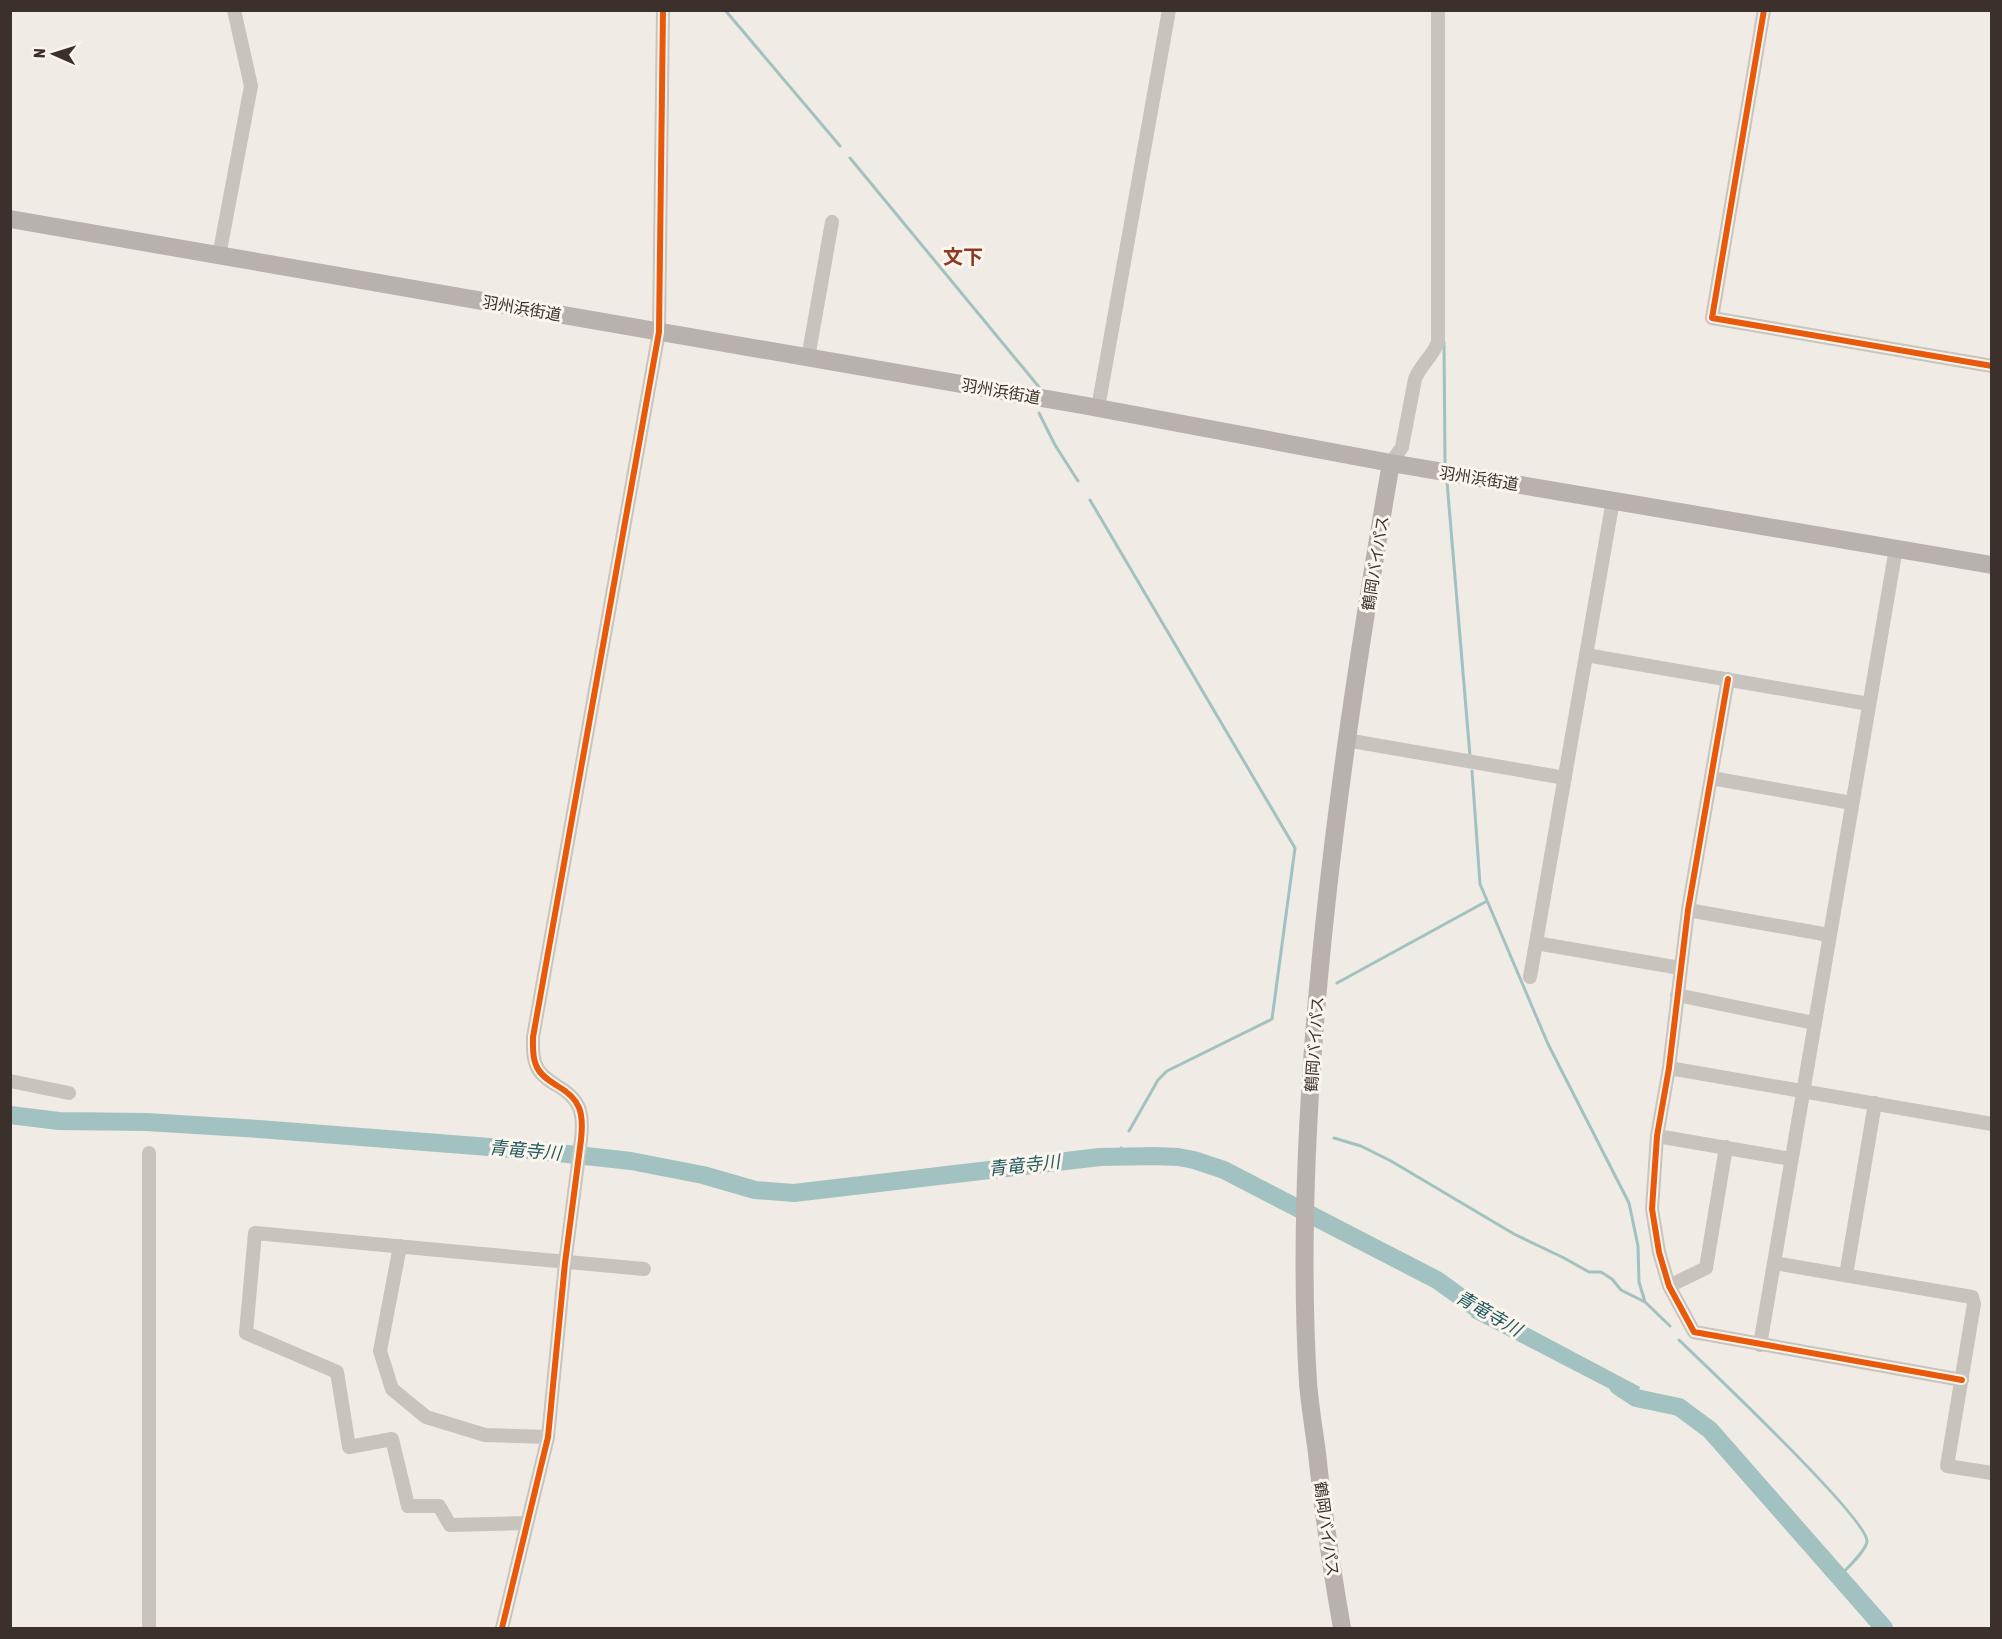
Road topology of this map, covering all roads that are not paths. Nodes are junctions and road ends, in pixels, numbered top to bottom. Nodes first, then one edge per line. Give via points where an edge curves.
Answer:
1 (234, 10) edge
2 (663, 10) edge
3 (1169, 10) edge
4 (1438, 10) edge
5 (1764, 10) edge
6 (10, 219) edge
7 (832, 222) dead end
8 (219, 256) junction
9 (659, 332) junction
10 (808, 358) junction
11 (1992, 366) edge
12 (1098, 408) junction
13 (1391, 463) junction
14 (1613, 500) junction
15 (1896, 548) junction
16 (1992, 565) edge
17 (1586, 655) junction
18 (1728, 680) junction
19 (1869, 704) junction
20 (1346, 740) junction
21 (1565, 778) junction
22 (1711, 778) junction
23 (1852, 803) junction
24 (1688, 910) junction
25 (1829, 934) junction
26 (1536, 943) junction
27 (1680, 968) junction
28 (1530, 977) dead end
29 (1677, 995) junction
30 (1814, 1023) junction
31 (1669, 1068) junction
32 (10, 1081) edge
33 (1803, 1091) junction
34 (69, 1093) dead end
35 (1875, 1103) junction
36 (1992, 1124) edge
37 (1657, 1136) junction
38 (1726, 1148) junction
39 (149, 1153) dead end
40 (1791, 1159) junction
41 (400, 1246) junction
42 (565, 1263) junction
43 (1774, 1263) junction
44 (644, 1269) dead end
45 (1846, 1275) junction
46 (1669, 1286) junction
47 (1760, 1345) junction
48 (1962, 1380) junction
49 (548, 1437) junction
50 (1992, 1473) edge
51 (528, 1523) junction
52 (149, 1629) edge
53 (502, 1629) edge
54 (1342, 1629) edge

1 - 8 street via 250,86
2 - 9 street
3 - 12 street
4 - 13 street via 1438,342 1431,357 1418,370 1402,447
5 - 11 street via 1712,318
6 - 8 main road, 羽州浜街道
7 - 10 street
8 - 9 main road, 羽州浜街道
9 - 10 main road, 羽州浜街道
9 - 42 street via 533,1037 532,1053 539,1071 566,1090 580,1109 583,1122
10 - 12 main road, 羽州浜街道
12 - 13 main road, 羽州浜街道
13 - 14 main road, 羽州浜街道
13 - 20 main road, 鶴岡バイパス
14 - 15 main road, 羽州浜街道
14 - 17 street
15 - 16 main road, 羽州浜街道
15 - 19 street
17 - 18 street
17 - 21 street
18 - 19 street
18 - 22 street
19 - 23 street
20 - 21 street
20 - 54 main road, 鶴岡バイパス via 1321,951 1305,1185 1304,1263 1309,1386
21 - 26 street
22 - 23 street
22 - 24 street
23 - 25 street
24 - 25 street
24 - 27 street
25 - 30 street
26 - 27 street
26 - 28 street
27 - 29 street
29 - 30 street
29 - 31 street
30 - 33 street
31 - 33 street
31 - 37 street
32 - 34 street
33 - 35 street
33 - 40 street
35 - 36 street
35 - 45 street
37 - 38 street
37 - 46 street via 1652,1209
38 - 40 street
38 - 46 street via 1706,1268
39 - 52 street
40 - 43 street
41 - 42 street
41 - 49 street via 380,1351 392,1389 426,1417 485,1435
41 - 51 street via 255,1233 246,1332 337,1372 349,1447 392,1439 408,1506 439,1506 450,1525
42 - 44 street
42 - 49 street
43 - 45 street
43 - 47 street
45 - 48 street via 1972,1297
46 - 47 street via 1694,1332
47 - 48 street
48 - 50 street via 1947,1466
49 - 51 street
51 - 53 street

